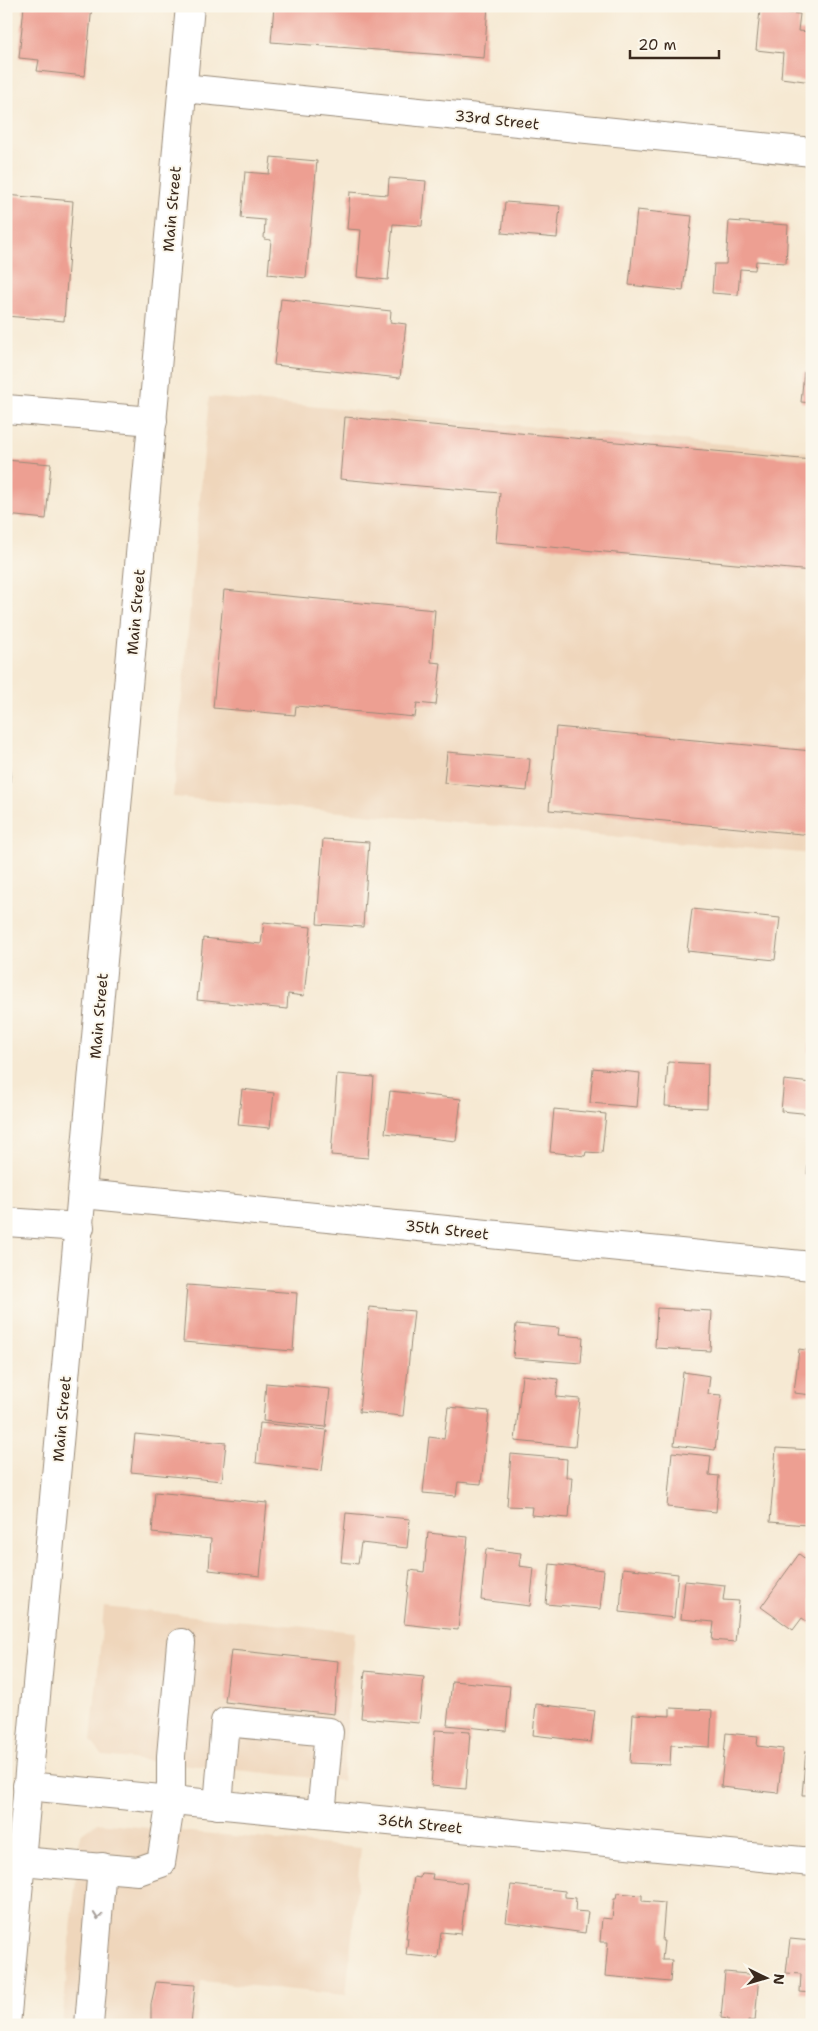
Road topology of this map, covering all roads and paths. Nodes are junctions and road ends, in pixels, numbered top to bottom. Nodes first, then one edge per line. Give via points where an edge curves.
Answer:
1 (190, 6) edge
2 (183, 88) junction
3 (812, 152) edge
4 (6, 409) edge
5 (153, 421) junction
6 (82, 1194) junction
7 (6, 1222) edge
8 (80, 1227) junction
9 (812, 1266) edge
10 (181, 1643) dead end
11 (27, 1786) junction
12 (171, 1800) junction
13 (218, 1804) junction
14 (321, 1814) junction
15 (21, 1861) junction
16 (812, 1862) edge
17 (102, 1867) junction
18 (6, 2020) edge
19 (6, 2025) edge
20 (89, 2025) edge

1 - 2 street, Main Street
2 - 3 street, 33rd Street
2 - 5 street, Main Street
4 - 5 street
5 - 6 street, Main Street
6 - 8 street, Main Street
6 - 9 street, 35th Street
7 - 8 street
8 - 11 street, Main Street
10 - 12 street via 171,1756
11 - 12 street, 36th Street
11 - 15 street, Main Street
12 - 13 street, 36th Street
12 - 17 street via 161,1863 138,1870
13 - 14 street, 36th Street
13 - 14 street via 225,1722 310,1730 329,1732
14 - 16 street, 36th Street
15 - 17 street
15 - 18 street, Main Street
17 -> 20 street
18 - 19 street, Main Street

